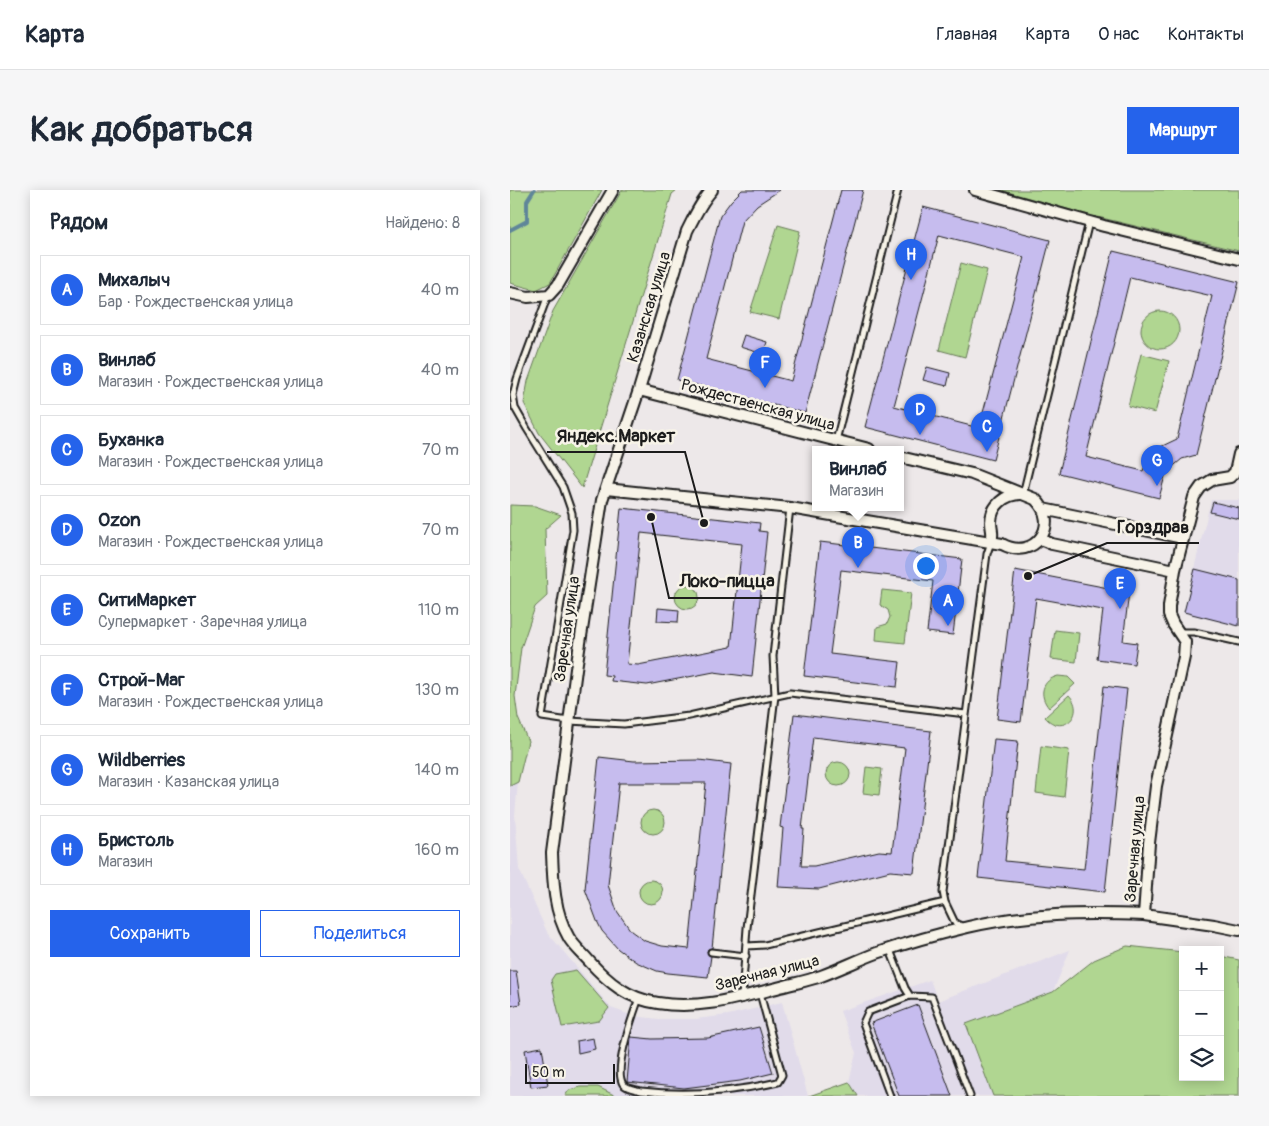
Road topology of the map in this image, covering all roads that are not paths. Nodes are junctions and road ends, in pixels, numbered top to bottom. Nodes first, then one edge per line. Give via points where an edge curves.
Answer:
1 (613, 190) edge
2 (712, 190) edge
3 (898, 190) edge
4 (975, 190) edge
5 (1089, 222) junction
6 (1239, 259) edge
7 (510, 293) edge
8 (549, 295) junction
9 (640, 390) junction
10 (622, 438) joint
11 (835, 441) junction
12 (857, 446) edge
13 (1239, 454) edge
14 (904, 458) edge
15 (606, 489) junction
16 (1023, 494) junction
17 (790, 508) junction
18 (1043, 509) junction
19 (1183, 538) junction
20 (1040, 539) junction
21 (991, 542) junction
22 (1175, 570) junction
23 (1179, 632) junction
24 (1239, 642) edge
25 (776, 696) junction
26 (966, 714) junction
27 (569, 721) junction
28 (945, 902) junction
29 (1144, 915) junction
30 (966, 928) junction
31 (1239, 930) edge
32 (746, 946) junction
33 (890, 950) junction
34 (711, 952) dead end
35 (746, 956) junction
36 (760, 992) junction
37 (910, 996) junction
38 (742, 997) junction
39 (639, 998) junction
40 (890, 1096) edge
41 (970, 1096) edge

1 - 8 street via 558,286
2 - 9 street, Казанская улица via 687,232
3 - 11 lane
4 - 5 street
5 - 6 street
5 - 16 lane
7 - 8 street via 528,297
8 - 27 lane via 513,395 515,408 563,487 572,513 573,530 542,717
9 - 10 street, Казанская улица
9 - 11 street, Рождественская улица
10 - 15 street, Заречная улица
11 - 12 street, Рождественская улица
13 - 19 street via 1230,477 1212,480 1194,497
14 - 16 street via 972,474
15 - 17 street
15 - 27 street, Заречная улица
16 - 18 street via 1034,499
16 - 21 street via 1004,498 995,508
17 - 21 street
17 - 25 lane via 772,656
18 - 19 street
18 - 20 street via 1046,522
19 - 22 street, Заречная улица
20 - 21 street via 1021,549
20 - 22 street
21 - 26 lane
22 - 23 street, Заречная улица via 1169,616
23 - 24 lane
23 - 29 street, Заречная улица via 1185,642 1184,657 1156,786
25 - 26 lane via 790,693
25 - 27 lane via 689,716 624,724
25 - 32 lane
26 - 28 lane via 943,892
27 - 39 street, Заречная улица via 552,853 555,900 569,938 604,978
28 - 30 lane via 955,923
28 - 32 lane via 765,945
29 - 30 street, Заречная улица via 1041,915
29 - 31 street
30 - 33 street, Заречная улица
32 - 35 lane
33 - 36 street, Заречная улица via 819,976
33 - 37 lane
34 - 35 lane
35 - 38 lane
36 - 38 street, Заречная улица
36 - 39 lane via 782,1075 778,1082 744,1090 700,1094 659,1094 623,1084 620,1075 626,1035
37 - 40 lane via 868,1012 863,1023
37 - 41 lane via 932,997
38 - 39 street, Заречная улица via 692,1005 658,1004

